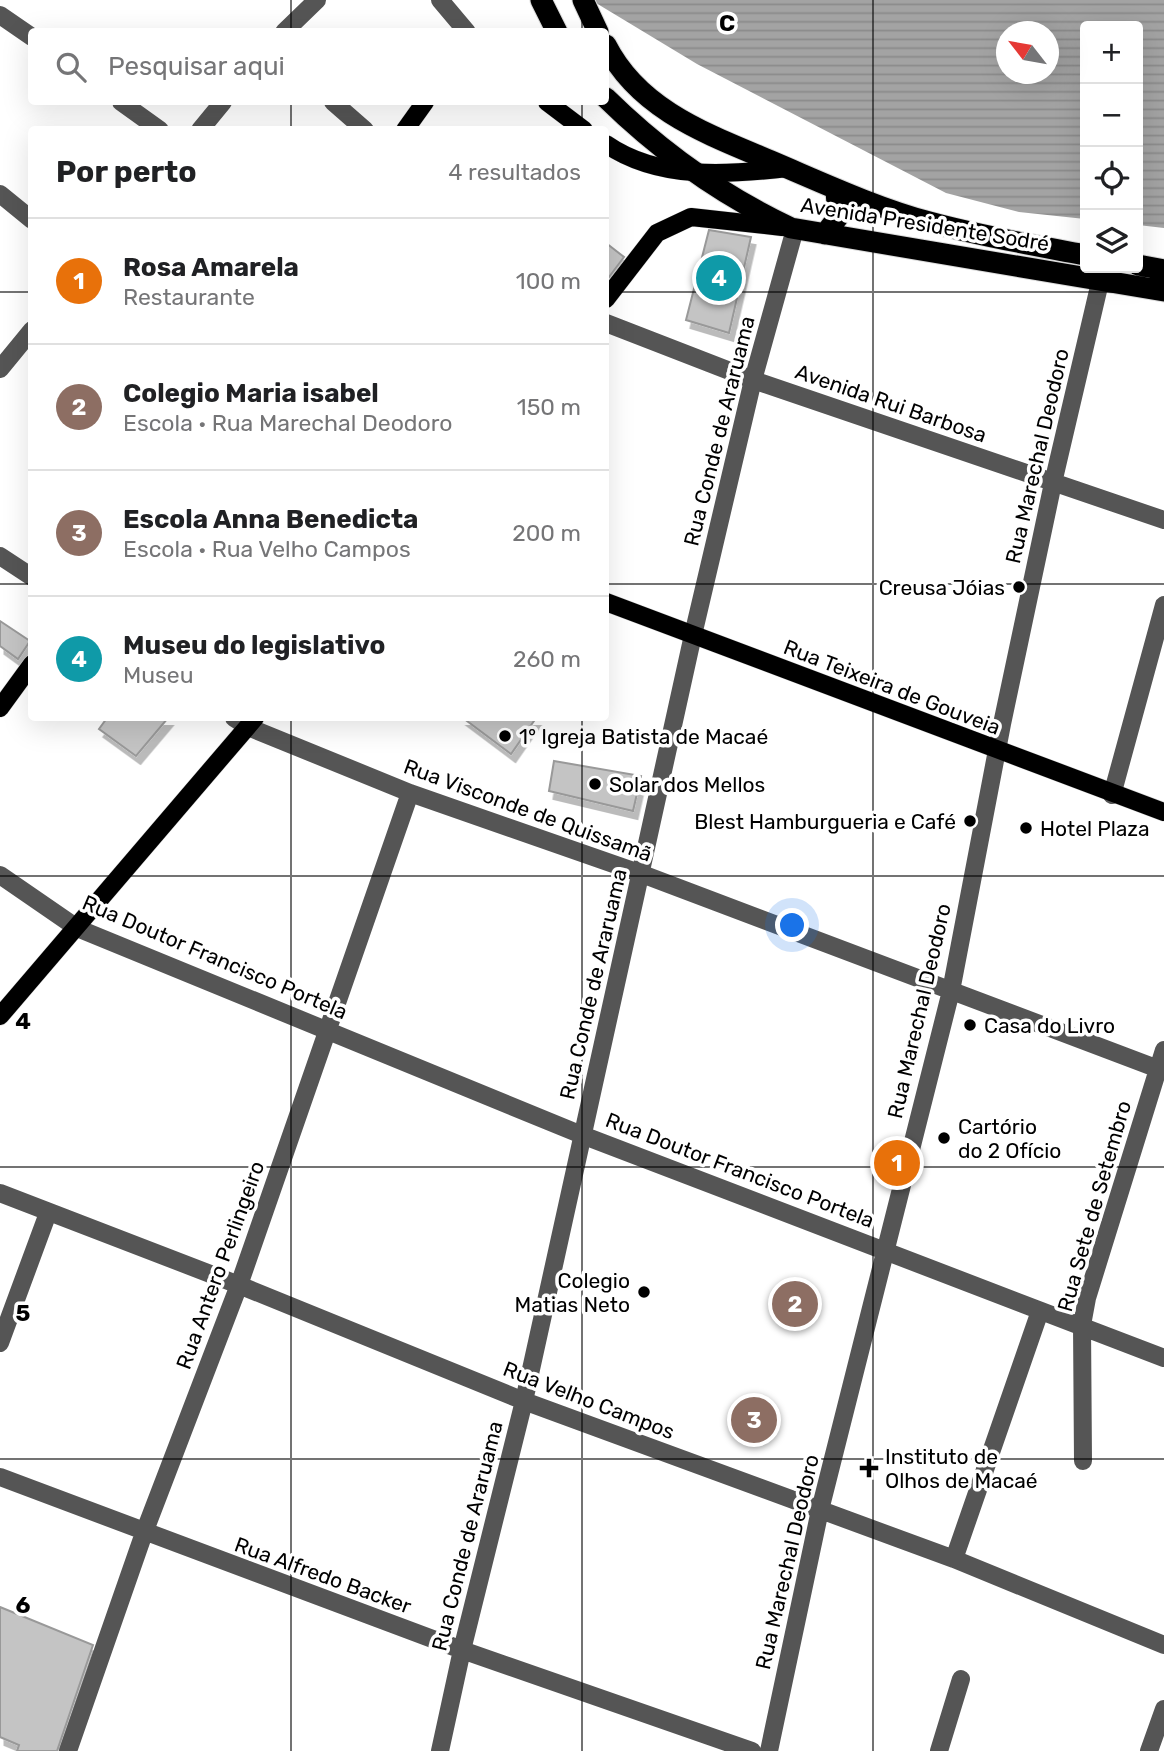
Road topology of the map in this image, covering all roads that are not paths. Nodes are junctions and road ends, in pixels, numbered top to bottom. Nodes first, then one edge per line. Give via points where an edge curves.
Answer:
1 (317, 0) edge
2 (440, 0) edge
3 (541, 0) edge
4 (583, 0) edge
5 (0, 15) edge
6 (288, 28) edge
7 (464, 28) edge
8 (555, 28) edge
9 (596, 28) edge
10 (28, 34) edge
11 (612, 58) edge
12 (609, 101) edge
13 (125, 105) edge
14 (221, 105) edge
15 (336, 105) edge
16 (423, 105) edge
17 (551, 105) edge
18 (154, 126) edge
19 (203, 126) edge
20 (360, 126) edge
21 (408, 126) edge
22 (579, 126) edge
23 (609, 146) edge
24 (788, 169) junction
25 (691, 172) junction
26 (836, 191) junction
27 (0, 194) edge
28 (28, 217) edge
29 (793, 228) junction
30 (825, 234) junction
31 (1080, 254) edge
32 (1143, 266) edge
33 (1164, 270) edge
34 (1101, 278) junction
35 (1164, 291) edge
36 (609, 295) edge
37 (609, 324) edge
38 (28, 335) edge
39 (0, 369) edge
40 (753, 380) junction
41 (1053, 483) junction
42 (1164, 520) edge
43 (0, 556) edge
44 (28, 574) edge
45 (609, 603) edge
46 (1164, 604) edge
47 (693, 635) junction
48 (28, 670) edge
49 (0, 708) edge
50 (246, 721) edge
51 (996, 750) junction
52 (410, 793) junction
53 (1111, 795) junction
54 (1164, 812) edge
55 (642, 874) junction
56 (0, 875) edge
57 (77, 928) junction
58 (951, 992) junction
59 (0, 1016) edge
60 (327, 1028) junction
61 (1164, 1050) edge
62 (1161, 1070) edge
63 (582, 1135) junction
64 (0, 1193) edge
65 (48, 1213) junction
66 (886, 1250) junction
67 (239, 1285) junction
68 (1040, 1311) junction
69 (1082, 1325) junction
70 (0, 1343) edge
71 (1164, 1358) edge
72 (524, 1401) junction
73 (1083, 1461) dead end
74 (0, 1477) edge
75 (820, 1510) junction
76 (144, 1532) junction
77 (954, 1559) junction
78 (1164, 1646) edge
79 (462, 1650) junction
80 (961, 1679) dead end
81 (1164, 1709) edge
82 (68, 1751) edge
83 (440, 1751) edge
84 (752, 1751) edge
85 (769, 1751) edge
86 (939, 1751) edge
87 (1149, 1751) edge

1 - 6 street
2 - 7 street
3 - 8 highway
4 - 9 highway
5 - 10 street
11 - 24 highway, Avenida Presidente Sodré via 640,93 669,113
12 - 25 highway, Avenida Presidente Sodré
13 - 18 street
14 - 19 street
15 - 20 street
16 - 21 main road
17 - 22 main road
23 - 25 main road via 629,159
24 - 25 main road
24 - 26 highway, Avenida Presidente Sodré
25 - 29 highway, Avenida Presidente Sodré
26 - 30 highway via 838,217
26 - 31 highway, Avenida Presidente Sodré via 928,222
27 - 28 street
29 - 30 highway, Avenida Presidente Sodré
29 - 36 main road via 691,217 657,233
29 - 40 street, Rua Conde de Araruama
30 - 34 highway, Avenida Presidente Sodré
32 - 33 highway
34 - 35 highway, Avenida Presidente Sodré
34 - 41 street, Rua Marechal Deodoro
37 - 40 street, Avenida Rui Barbosa
38 - 39 street
40 - 41 street, Avenida Rui Barbosa
40 - 47 street, Rua Conde de Araruama
41 - 42 street, Avenida Rui Barbosa
41 - 51 street, Rua Marechal Deodoro
43 - 44 street
45 - 47 main road, Rua Teixeira de Gouveia
46 - 53 street
47 - 51 main road, Rua Teixeira de Gouveia
47 - 55 street, Rua Conde de Araruama
48 - 49 main road
50 - 52 street, Rua Visconde de Quissamã
50 - 57 main road
51 - 53 main road, Rua Teixeira de Gouveia
51 - 58 street, Rua Marechal Deodoro
52 - 55 street, Rua Visconde de Quissamã
52 - 60 street, Rua Antero Perlingeiro
53 - 54 main road, Rua Teixeira de Gouveia
55 - 58 street, Rua Visconde de Quissamã
55 - 63 street, Rua Conde de Araruama
56 - 57 street, Rua Doutor Francisco Portela
57 - 59 main road
57 - 60 street, Rua Doutor Francisco Portela
58 - 62 street, Rua Visconde de Quissamã
58 - 66 street, Rua Marechal Deodoro
60 - 63 street, Rua Doutor Francisco Portela
60 - 67 street, Rua Antero Perlingeiro
61 - 62 street, Rua Sete de Setembro
62 - 69 street, Rua Sete de Setembro
63 - 66 street, Rua Doutor Francisco Portela
63 - 72 street, Rua Conde de Araruama
64 - 65 street, Rua Velho Campos
65 - 67 street, Rua Velho Campos
65 - 70 street
66 - 68 street, Rua Doutor Francisco Portela
66 - 75 street, Rua Marechal Deodoro
67 - 72 street, Rua Velho Campos
67 - 76 street, Rua Antero Perlingeiro
68 - 69 street, Rua Doutor Francisco Portela
68 - 77 street
69 - 71 street, Rua Doutor Francisco Portela
69 - 73 street, Rua Sete de Setembro
72 - 75 street, Rua Velho Campos
72 - 79 street, Rua Conde de Araruama
74 - 76 street, Rua Alfredo Backer
75 - 77 street, Rua Velho Campos
75 - 85 street, Rua Marechal Deodoro
76 - 79 street, Rua Alfredo Backer
76 - 82 street, Rua Antero Perlingeiro
77 - 78 street, Rua Velho Campos
79 - 83 street, Rua Conde de Araruama
79 - 84 street, Rua Alfredo Backer
80 - 86 street
81 - 87 street

